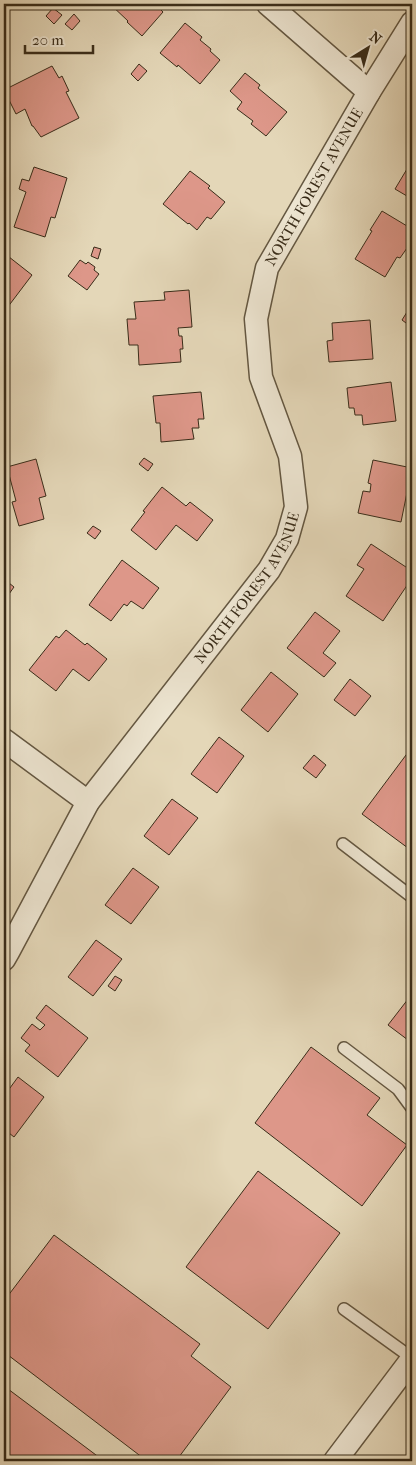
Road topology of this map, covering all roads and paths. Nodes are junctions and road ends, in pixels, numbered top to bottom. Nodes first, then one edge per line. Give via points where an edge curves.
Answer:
1 (268, 4) edge
2 (412, 23) edge
3 (370, 92) junction
4 (4, 740) edge
5 (88, 802) junction
6 (342, 844) dead end
7 (412, 897) edge
8 (4, 959) edge
9 (344, 1048) dead end
10 (412, 1108) edge
11 (344, 1309) dead end
12 (412, 1358) edge
13 (335, 1461) edge

1 - 3 street
2 - 3 street, NORTH FOREST AVENUE
3 - 5 street, NORTH FOREST AVENUE via 267,268 256,319 261,377 290,456 296,507 286,539 269,570
4 - 5 street
5 - 8 street, NORTH FOREST AVENUE
6 - 7 lane
9 - 10 lane via 398,1089
11 - 12 lane
12 - 13 street

